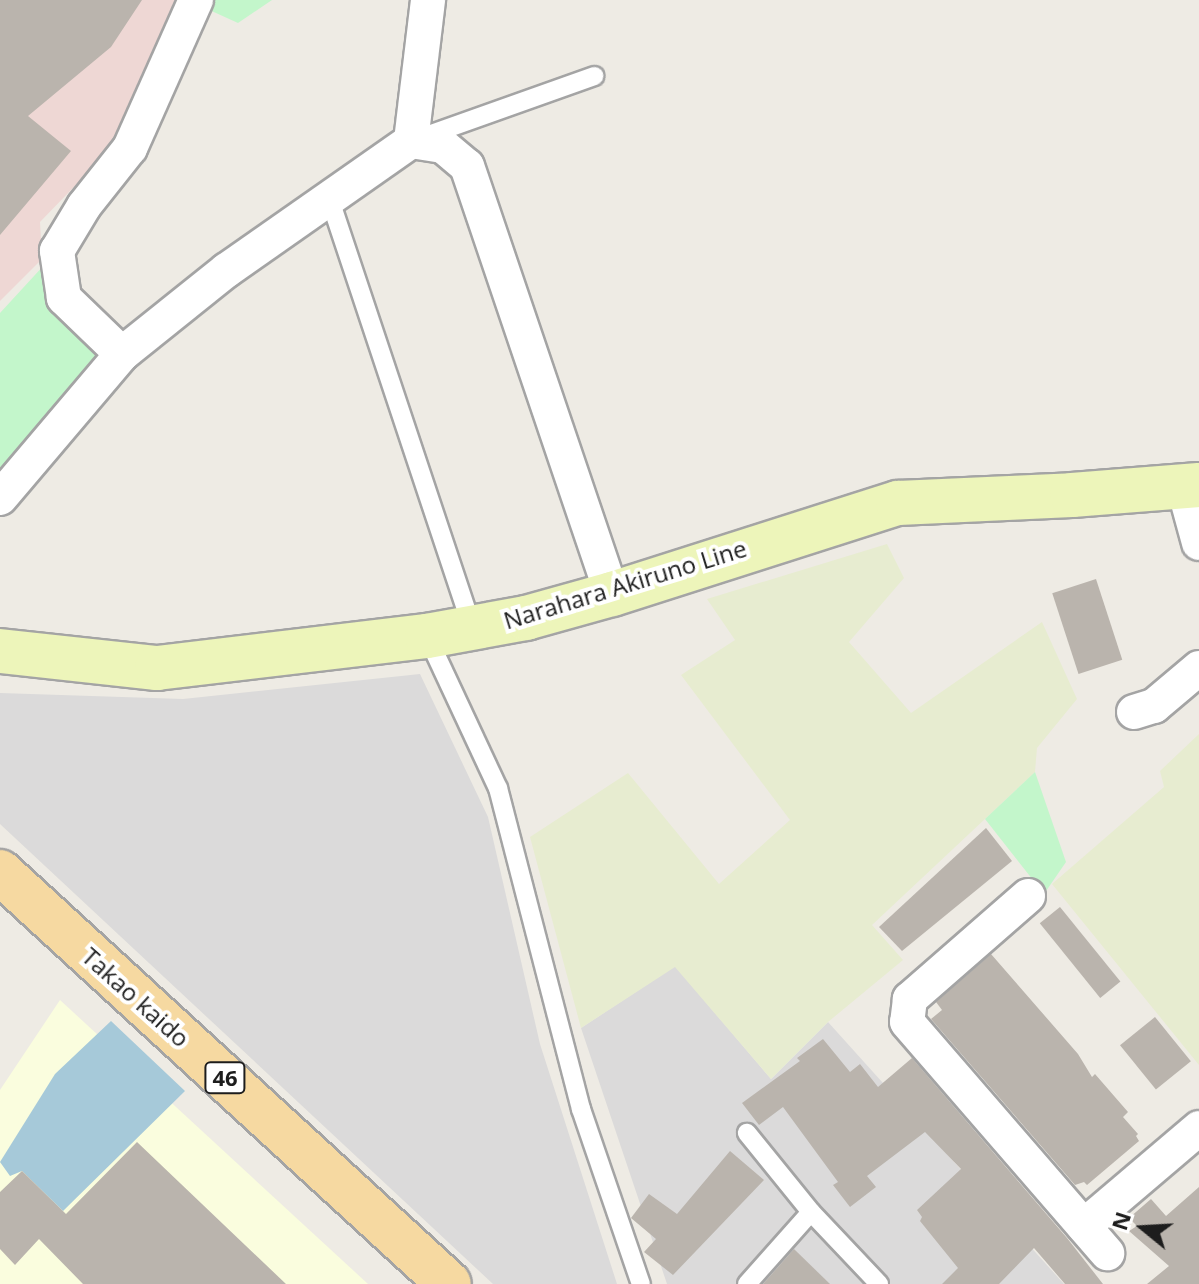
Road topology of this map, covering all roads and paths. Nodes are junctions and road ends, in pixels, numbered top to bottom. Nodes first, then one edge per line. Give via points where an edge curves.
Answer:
1 (196, 0) edge
2 (428, 0) edge
3 (594, 76) dead end
4 (411, 141) junction
5 (329, 197) junction
6 (122, 354) junction
7 (1192, 486) edge
8 (0, 498) edge
9 (1199, 543) edge
10 (612, 594) junction
11 (472, 628) junction
12 (427, 636) junction
13 (0, 651) edge
14 (1199, 668) edge
15 (1134, 712) dead end
16 (0, 872) edge
17 (1028, 896) dead end
18 (1199, 1128) edge
19 (747, 1133) dead end
20 (811, 1212) junction
21 (1084, 1226) junction
22 (1107, 1253) dead end
23 (449, 1284) edge
24 (641, 1284) edge
25 (747, 1284) edge
26 (879, 1284) edge

1 - 6 street via 130,148 57,251 64,298
2 - 4 street
3 - 4 lane
4 - 5 street
4 - 10 street via 443,146 467,166
5 - 6 street
5 - 11 lane
6 - 8 street
7 - 9 street
7 - 10 main road, Narahara Akiruno Line via 898,503
10 - 11 main road, Narahara Akiruno Line
11 - 12 main road, Narahara Akiruno Line
12 - 13 main road, Narahara Akiruno Line via 157,668
12 - 24 lane via 498,788 581,1109
14 - 15 street via 1154,706
16 - 23 main road, Takao kaido / 46
17 - 21 street via 910,999 907,1022
18 - 21 street
19 - 20 lane
20 - 25 lane
20 - 26 lane
21 - 22 street

